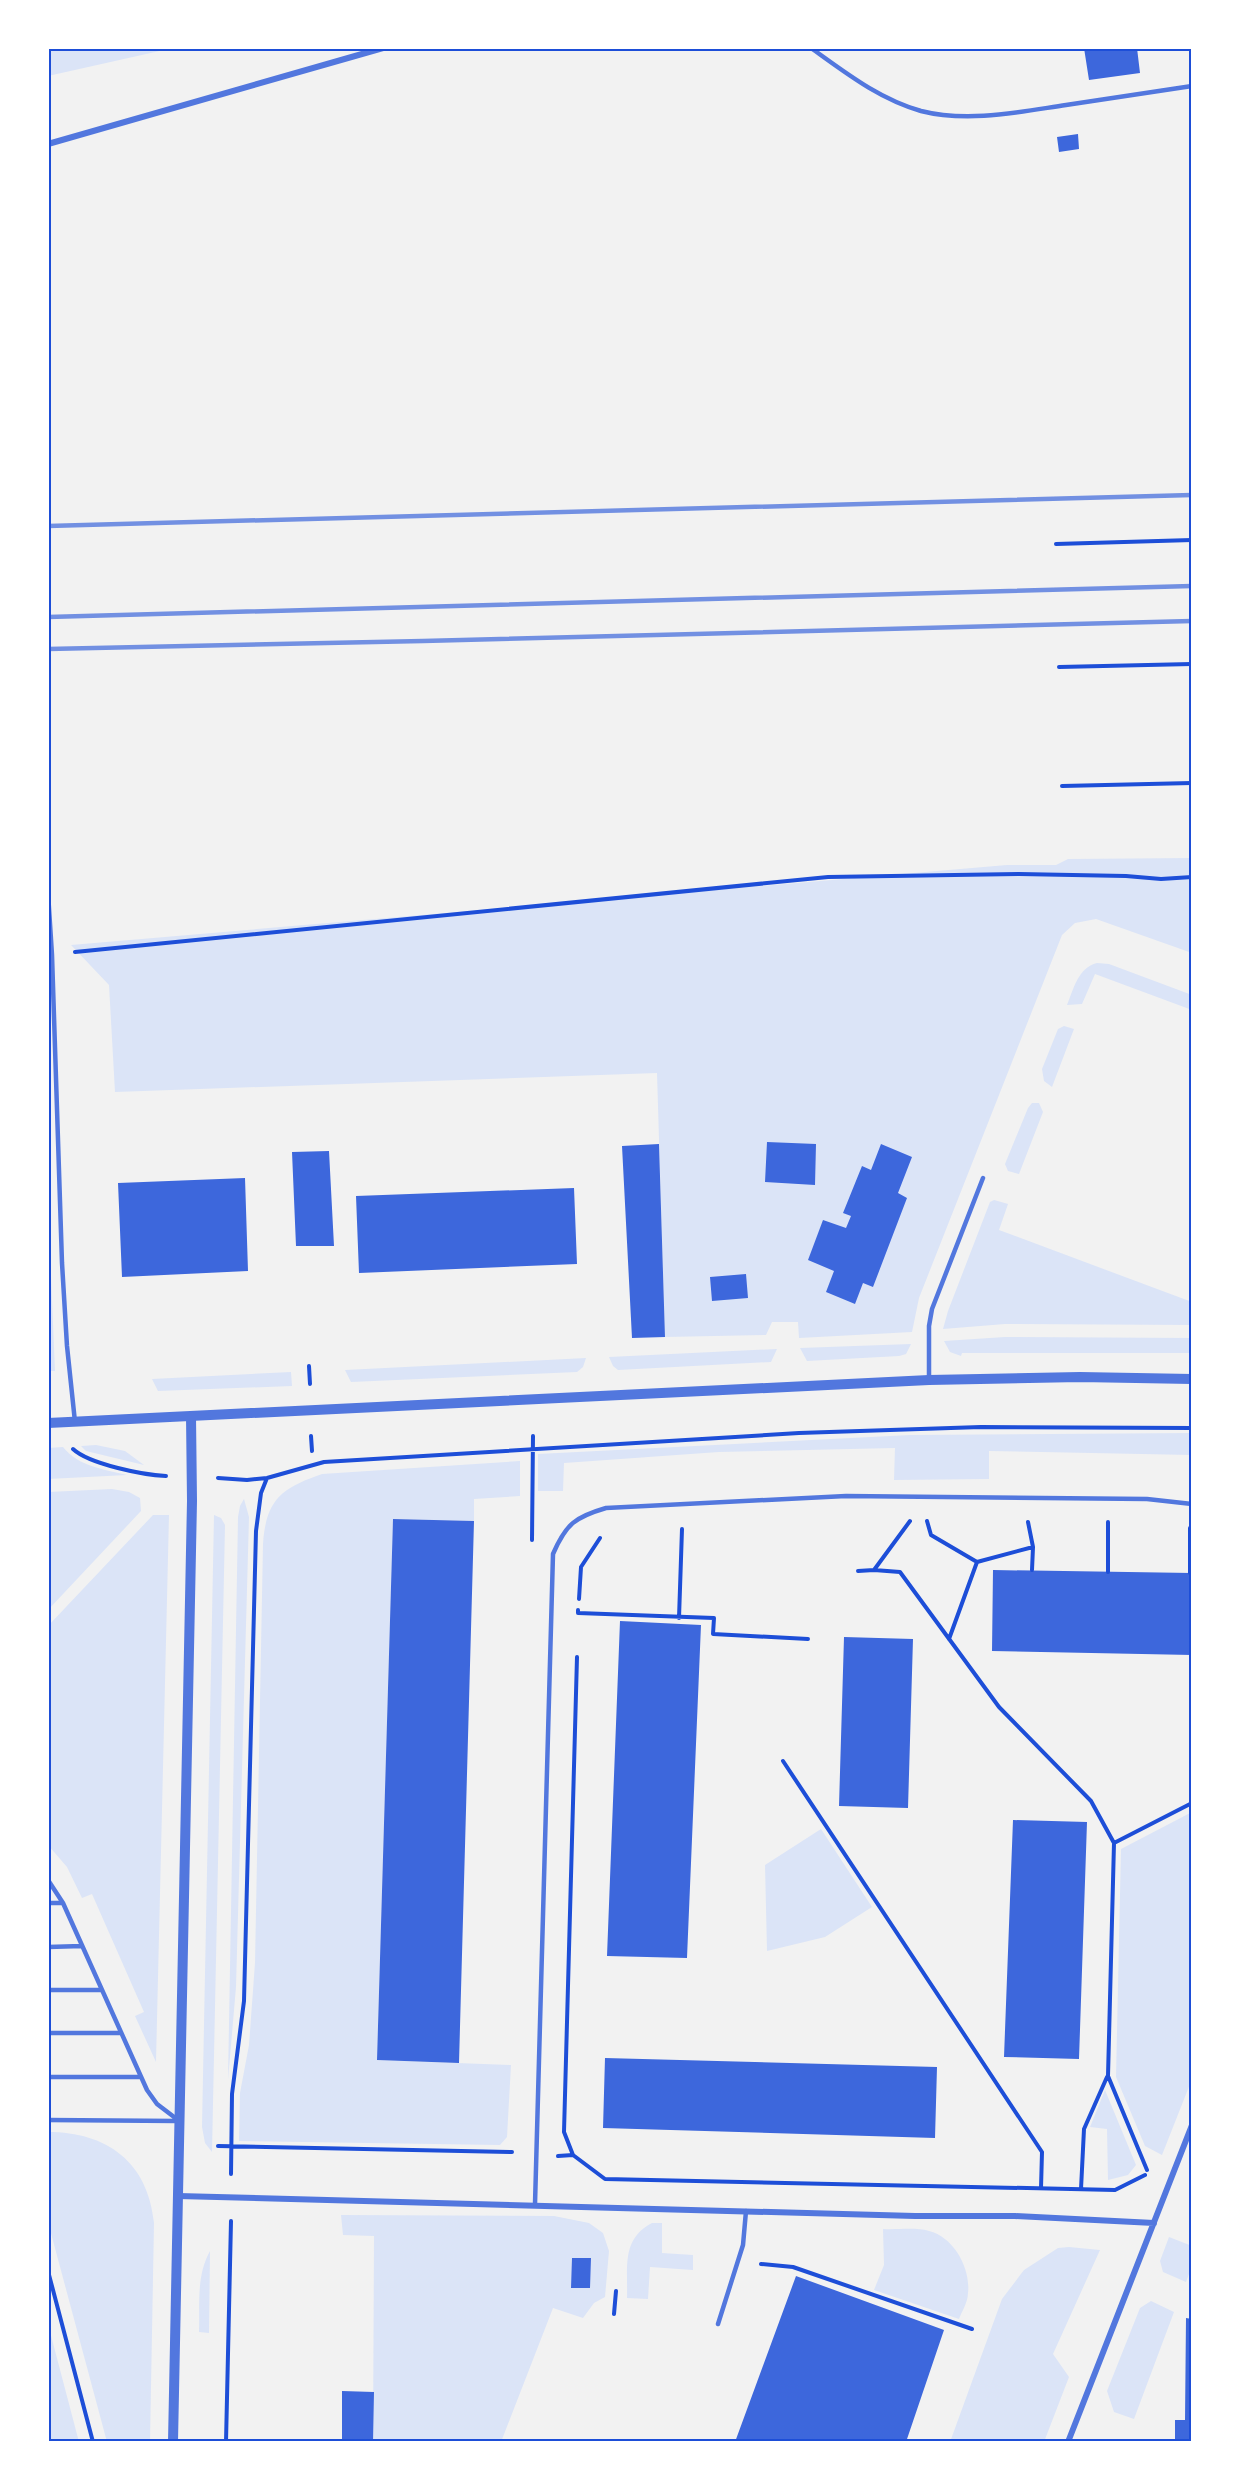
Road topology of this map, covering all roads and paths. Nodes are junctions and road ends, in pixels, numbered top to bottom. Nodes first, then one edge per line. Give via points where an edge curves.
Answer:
1 (383, 48) edge
2 (811, 48) edge
3 (1192, 86) edge
4 (48, 144) edge
5 (1192, 540) edge
6 (1056, 544) dead end
7 (1192, 664) edge
8 (1059, 667) dead end
9 (1192, 783) edge
10 (1062, 786) dead end
11 (1192, 877) edge
12 (48, 893) edge
13 (52, 955) junction
14 (982, 1178) dead end
15 (1192, 1378) edge
16 (929, 1380) junction
17 (191, 1416) junction
18 (75, 1422) junction
19 (52, 1423) edge
20 (1192, 1428) edge
21 (192, 1477) junction
22 (267, 1478) junction
23 (1192, 1504) edge
24 (1027, 1518) dead end
25 (1108, 1518) dead end
26 (938, 1520) dead end
27 (927, 1521) junction
28 (1190, 1521) dead end
29 (693, 1528) dead end
30 (672, 1529) dead end
31 (682, 1529) junction
32 (608, 1534) dead end
33 (1033, 1547) junction
34 (977, 1562) junction
35 (874, 1570) junction
36 (1032, 1570) dead end
37 (858, 1571) dead end
38 (1108, 1572) dead end
39 (1190, 1573) dead end
40 (578, 1613) junction
41 (679, 1618) junction
42 (578, 1624) dead end
43 (808, 1639) dead end
44 (949, 1639) junction
45 (577, 1656) dead end
46 (783, 1761) dead end
47 (1192, 1803) edge
48 (1114, 1843) junction
49 (48, 1880) edge
50 (48, 1903) edge
51 (63, 1903) junction
52 (82, 1946) junction
53 (48, 1947) edge
54 (48, 1990) edge
55 (102, 1990) junction
56 (48, 2033) edge
57 (121, 2033) junction
58 (1108, 2076) junction
59 (48, 2077) edge
60 (141, 2077) junction
61 (48, 2120) edge
62 (179, 2121) junction
63 (1192, 2125) edge
64 (218, 2146) dead end
65 (231, 2146) junction
66 (573, 2155) junction
67 (536, 2157) junction
68 (1041, 2188) junction
69 (1081, 2189) junction
70 (178, 2196) junction
71 (231, 2199) junction
72 (535, 2204) junction
73 (746, 2211) junction
74 (1154, 2223) junction
75 (738, 2261) junction
76 (48, 2271) edge
77 (616, 2291) dead end
78 (614, 2314) dead end
79 (718, 2324) dead end
80 (972, 2330) dead end
81 (93, 2442) edge
82 (173, 2442) edge
83 (226, 2442) edge
84 (1068, 2442) edge

1 - 4 street
2 - 3 lane via 883,96 944,115 1021,112
5 - 6 path
7 - 8 path
9 - 10 path
11 - 13 path via 828,877
12 - 13 lane
13 - 18 lane via 62,1263
14 - 16 lane via 932,1309
15 - 16 street
16 - 17 street
17 - 18 street
17 - 21 street
18 - 19 street
19 - 21 path via 83,1456 157,1475
20 - 22 path via 981,1427 752,1436 324,1462
21 - 22 path
21 - 62 street
22 - 65 path via 256,1531 243,2001 232,2094
23 - 67 lane via 1147,1499 846,1496 606,1508 573,1521 553,1554
24 - 33 path
25 - 38 path
26 - 27 path
27 - 34 path via 931,1534
27 - 35 path via 908,1521
28 - 39 path
29 - 31 path
30 - 31 path
31 - 41 path
32 - 40 path via 597,1539 581,1567
33 - 34 path
33 - 36 path
34 - 44 path
35 - 37 path
35 - 44 path via 900,1572
40 - 41 path
40 - 42 path
41 - 43 path via 714,1618 713,1634
44 - 48 path via 999,1707 1091,1802
45 - 66 path via 564,2132
46 - 68 path via 1042,2152
47 - 48 path
48 - 58 path
49 - 51 lane
50 - 51 lane
51 - 52 lane
52 - 53 lane
52 - 55 lane
54 - 55 lane
55 - 57 lane
56 - 57 lane
57 - 60 lane
58 - 69 path via 1084,2129
58 - 69 path via 1148,2173 1115,2190
59 - 60 lane
60 - 62 lane via 157,2104
61 - 62 lane
62 - 70 street
63 - 74 street
64 - 65 path
65 - 67 path via 507,2151
65 - 71 path
66 - 67 path
66 - 68 path via 605,2179
67 - 72 lane
68 - 69 path
70 - 71 street
70 - 82 street
71 - 72 street
71 - 83 path
72 - 73 street
73 - 74 street
73 - 75 lane
74 - 84 street
75 - 79 lane
75 - 80 path via 793,2267
76 - 81 path
77 - 78 path

